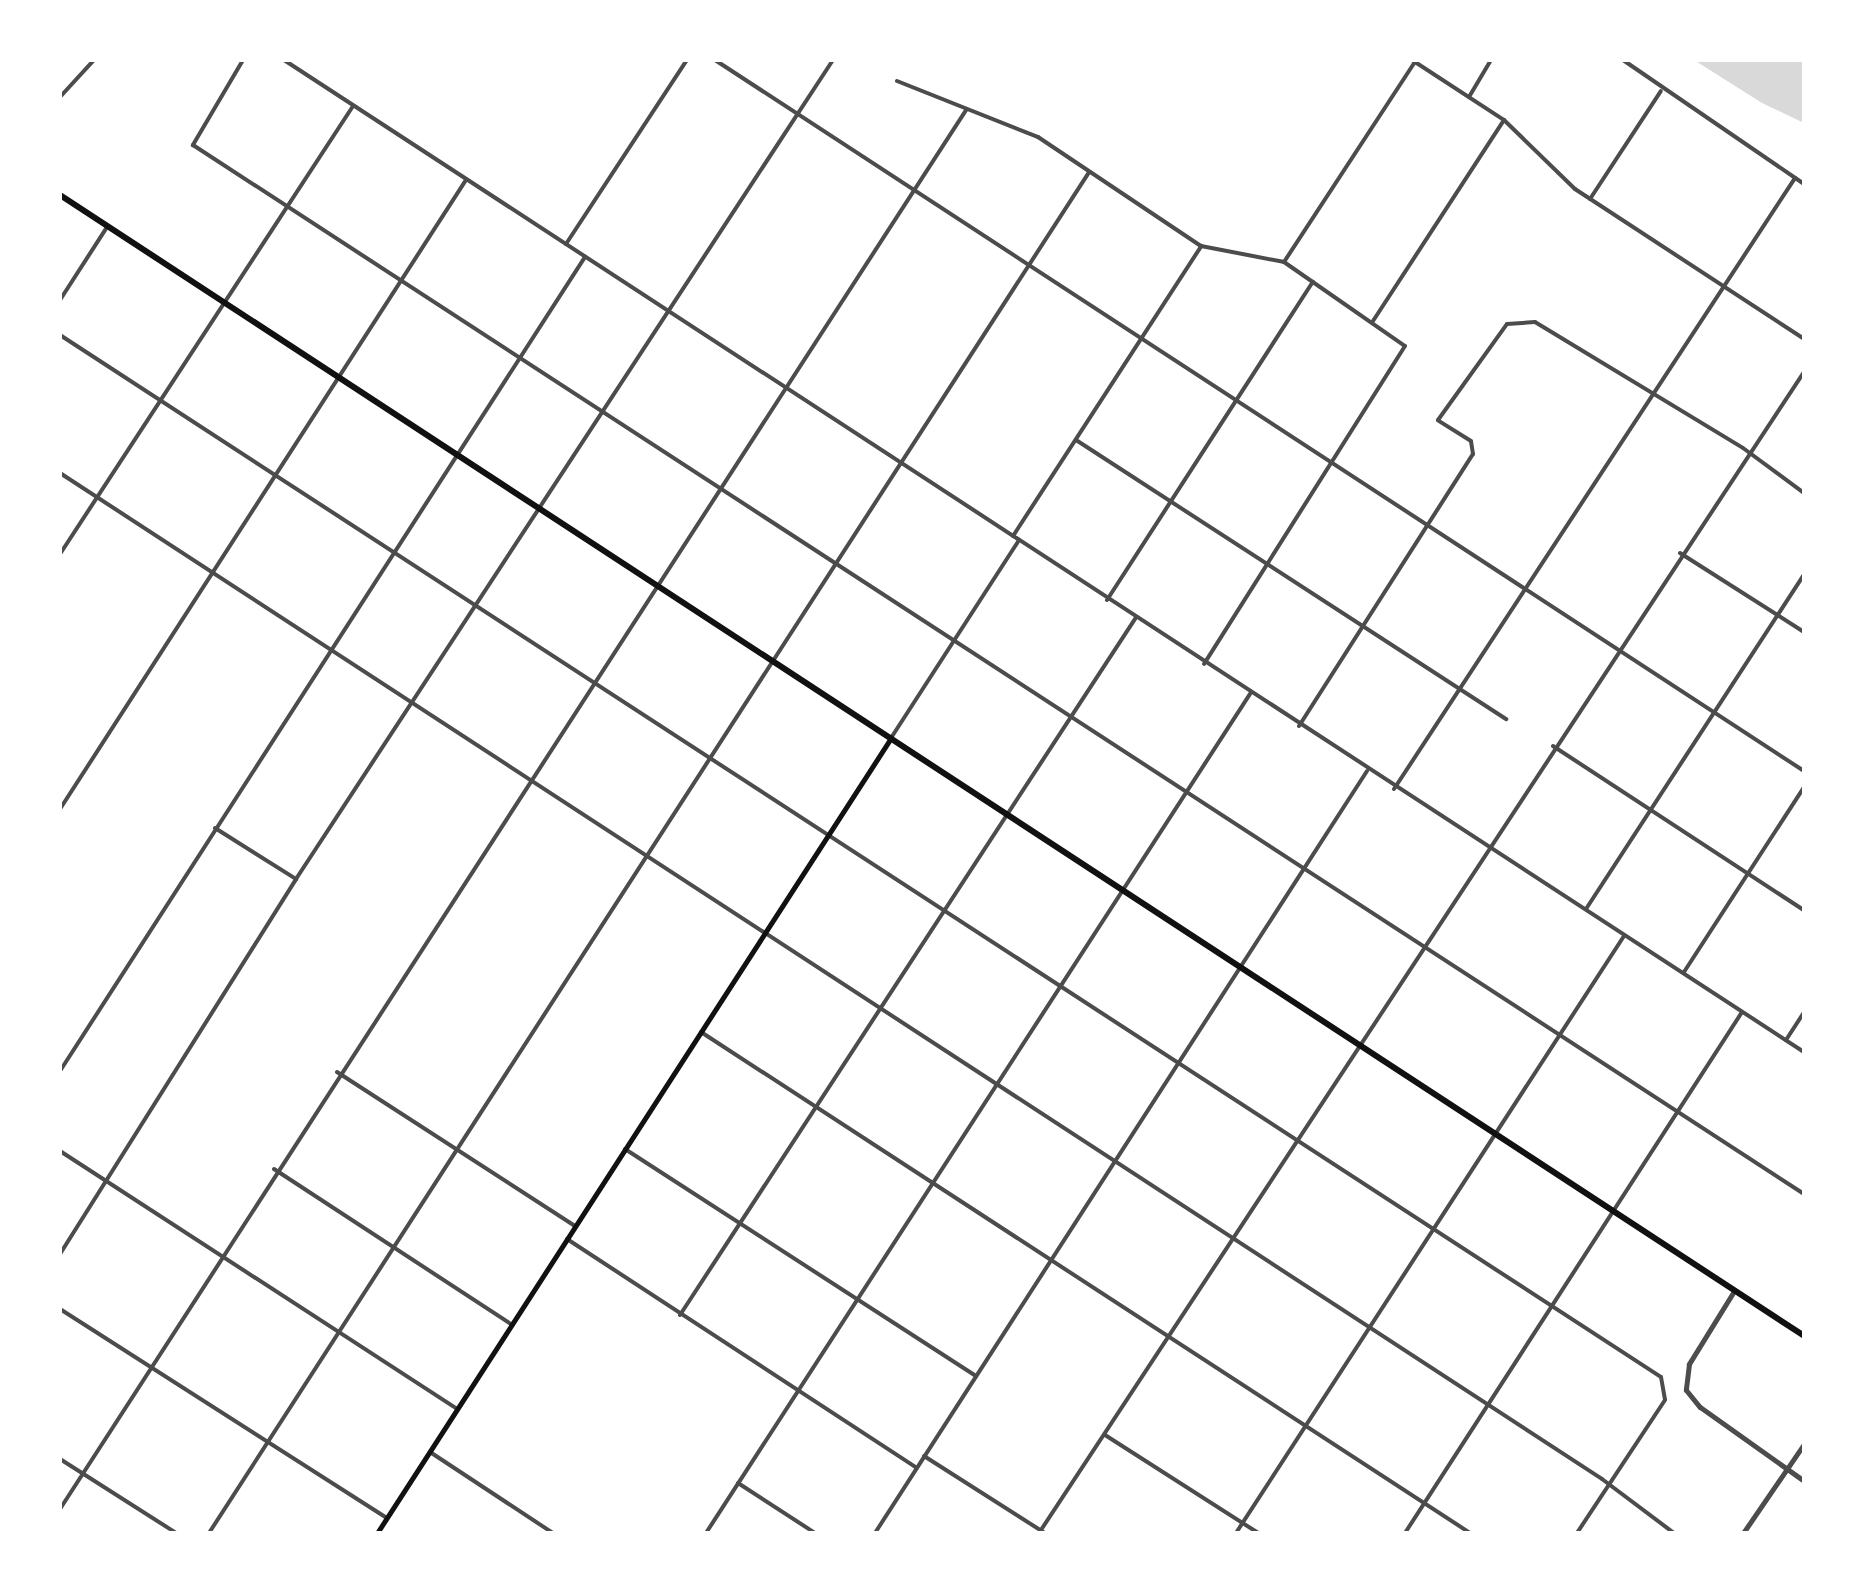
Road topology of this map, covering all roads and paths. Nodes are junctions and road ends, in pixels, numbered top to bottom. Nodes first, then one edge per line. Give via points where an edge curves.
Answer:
1 (94, 60) edge
2 (244, 60) edge
3 (284, 60) edge
4 (687, 60) edge
5 (714, 60) edge
6 (833, 60) edge
7 (1491, 60) edge
8 (1624, 60) edge
9 (1414, 61) edge
10 (897, 81) dead end
11 (1661, 91) junction
12 (60, 97) edge
13 (1469, 98) junction
14 (354, 106) junction
15 (966, 110) junction
16 (798, 114) junction
17 (1504, 120) junction
18 (1089, 172) junction
19 (1795, 178) junction
20 (466, 180) junction
21 (1804, 184) edge
22 (913, 190) junction
23 (60, 195) edge
24 (1590, 200) junction
25 (288, 206) junction
26 (108, 227) junction
27 (566, 244) junction
28 (1201, 246) junction
29 (585, 257) junction
30 (1284, 262) junction
31 (1031, 266) junction
32 (403, 280) junction
33 (1312, 282) junction
34 (1724, 287) junction
35 (60, 300) edge
36 (225, 302) junction
37 (668, 311) junction
38 (1374, 321) junction
39 (60, 334) edge
40 (1142, 339) junction
41 (1804, 339) edge
42 (521, 356) junction
43 (1804, 372) edge
44 (342, 379) junction
45 (784, 387) junction
46 (1649, 396) junction
47 (161, 400) junction
48 (1236, 400) junction
49 (604, 410) junction
50 (1076, 440) junction
51 (1749, 454) junction
52 (459, 456) junction
53 (1332, 463) junction
54 (902, 464) junction
55 (60, 473) edge
56 (278, 475) junction
57 (719, 487) junction
58 (1804, 493) edge
59 (98, 498) junction
60 (1171, 502) junction
61 (540, 509) junction
62 (1428, 526) junction
63 (1012, 538) junction
64 (1018, 542) junction
65 (394, 553) junction
66 (1680, 553) junction
67 (60, 554) edge
68 (837, 563) junction
69 (1268, 564) junction
70 (214, 574) junction
71 (1804, 574) edge
72 (656, 584) junction
73 (1524, 588) junction
74 (1107, 600) junction
75 (475, 604) junction
76 (1778, 615) junction
77 (1136, 619) junction
78 (1363, 626) junction
79 (1804, 632) edge
80 (955, 640) junction
81 (1617, 649) junction
82 (330, 650) junction
83 (774, 660) junction
84 (1204, 664) junction
85 (592, 681) junction
86 (1459, 688) junction
87 (1250, 694) junction
88 (411, 703) junction
89 (1714, 712) junction
90 (1070, 717) junction
91 (1506, 719) dead end
92 (1300, 726) junction
93 (891, 738) junction
94 (1553, 746) junction
95 (710, 759) junction
96 (1367, 771) junction
97 (1804, 771) edge
98 (528, 779) junction
99 (1804, 787) edge
100 (1394, 789) junction
101 (1188, 792) junction
102 (60, 808) edge
103 (1650, 810) junction
104 (1009, 814) junction
105 (216, 828) junction
106 (828, 836) junction
107 (1487, 846) junction
108 (646, 856) junction
109 (1306, 869) junction
110 (1748, 874) junction
111 (296, 879) junction
112 (1126, 890) junction
113 (1585, 910) junction
114 (1804, 910) edge
115 (945, 912) junction
116 (764, 933) junction
117 (1624, 936) junction
118 (1425, 946) junction
119 (1244, 966) junction
120 (1682, 974) junction
121 (1062, 988) junction
122 (882, 1009) junction
123 (1742, 1012) junction
124 (1804, 1012) edge
125 (701, 1032) junction
126 (1562, 1037) junction
127 (1786, 1040) junction
128 (1361, 1044) junction
129 (1804, 1052) edge
130 (1180, 1064) junction
131 (60, 1071) edge
132 (337, 1072) junction
133 (996, 1085) junction
134 (816, 1106) junction
135 (1681, 1112) junction
136 (1499, 1134) junction
137 (1297, 1142) junction
138 (455, 1148) junction
139 (625, 1149) junction
140 (60, 1151) edge
141 (1114, 1163) junction
142 (274, 1170) junction
143 (106, 1181) junction
144 (934, 1182) junction
145 (1804, 1194) edge
146 (1616, 1210) junction
147 (740, 1223) junction
148 (575, 1226) junction
149 (1435, 1231) junction
150 (567, 1239) junction
151 (1232, 1239) junction
152 (391, 1246) junction
153 (60, 1254) edge
154 (222, 1256) junction
155 (1052, 1260) junction
156 (1735, 1288) junction
157 (856, 1299) junction
158 (1552, 1306) junction
159 (60, 1309) edge
160 (680, 1315) junction
161 (512, 1324) junction
162 (1370, 1329) junction
163 (339, 1332) junction
164 (1168, 1336) junction
165 (1804, 1336) edge
166 (152, 1368) junction
167 (976, 1376) junction
168 (798, 1391) junction
169 (1488, 1405) junction
170 (457, 1409) junction
171 (1306, 1425) junction
172 (1105, 1435) junction
173 (267, 1441) junction
174 (1804, 1444) edge
175 (430, 1452) junction
176 (924, 1456) junction
177 (60, 1459) edge
178 (917, 1468) junction
179 (1787, 1469) junction
180 (83, 1473) junction
181 (1804, 1482) edge
182 (738, 1483) junction
183 (1608, 1485) junction
184 (1424, 1503) junction
185 (60, 1509) edge
186 (387, 1518) junction
187 (1242, 1523) junction
188 (1042, 1532) edge
189 (176, 1533) edge
190 (208, 1533) edge
191 (378, 1533) edge
192 (553, 1533) edge
193 (706, 1533) edge
194 (815, 1533) edge
195 (875, 1533) edge
196 (1236, 1533) edge
197 (1258, 1533) edge
198 (1405, 1533) edge
199 (1470, 1533) edge
200 (1576, 1533) edge
201 (1674, 1533) edge
202 (1743, 1533) edge

1 - 12 street
2 - 25 street via 193,145
3 - 14 street
4 - 27 street
5 - 16 street
6 - 16 street
7 - 13 street
8 - 11 street
9 - 13 street
9 - 30 street
10 - 15 street
11 - 19 street
11 - 24 street
13 - 17 street
14 - 20 street
14 - 25 street
15 - 18 street via 1038,137
15 - 22 street
16 - 22 street
16 - 37 street
17 - 24 street
17 - 38 street
18 - 28 street
18 - 31 street
19 - 21 street
19 - 34 street
20 - 27 street
20 - 32 street
22 - 31 street
22 - 45 street
23 - 26 main road
24 - 34 street
25 - 32 street
25 - 36 street
26 - 35 street
26 - 36 main road
27 - 29 street
28 - 30 street
28 - 40 street
29 - 37 street
29 - 42 street
30 - 33 street
31 - 40 street
31 - 54 street
32 - 42 street
32 - 44 street
33 - 38 street
33 - 48 street
34 - 41 street
34 - 46 street
36 - 44 main road
36 - 47 street
37 - 45 street
37 - 49 street
38 - 53 street via 1404,343 1404,352
39 - 47 street
40 - 48 street
40 - 50 street
42 - 49 street
42 - 52 street
43 - 51 street
44 - 52 main road
44 - 56 street
45 - 54 street
45 - 57 street
46 - 51 street
46 - 62 street via 1535,322 1516,320 1494,336 1438,420 1471,440 1473,454
46 - 73 street
47 - 56 street
47 - 59 street
48 - 53 street
48 - 60 street
49 - 57 street
49 - 61 street
50 - 60 street
50 - 63 street
51 - 58 street
51 - 66 street
52 - 61 main road
52 - 65 street
53 - 62 street
53 - 69 street
54 - 63 street
54 - 68 street
55 - 59 street
56 - 65 street
56 - 70 street
57 - 68 street
57 - 72 street
59 - 67 street
59 - 70 street
60 - 69 street
60 - 74 street
61 - 72 main road
61 - 75 street
62 - 73 street
62 - 78 street
63 - 64 street
64 - 74 street
64 - 80 street
65 - 75 street
65 - 82 street
66 - 76 street
66 - 81 street
68 - 80 street
68 - 83 street
69 - 78 street
69 - 84 street
70 - 82 street
70 - 102 street
71 - 76 street
72 - 83 main road
72 - 85 street
73 - 81 street
73 - 86 street
74 - 77 street
75 - 85 street
75 - 88 street
76 - 79 street
76 - 89 street
77 - 84 street
77 - 90 street
78 - 86 street
78 - 92 street
80 - 90 street
80 - 93 street
81 - 89 street
81 - 94 street
82 - 88 street
82 - 105 street
83 - 93 main road
83 - 95 street
84 - 87 street
85 - 95 street
85 - 98 street
86 - 91 street
86 - 100 street
87 - 92 street
87 - 101 street
88 - 98 street
88 - 111 street
89 - 97 street
89 - 103 street
90 - 101 street
90 - 104 street
92 - 96 street
93 - 104 main road
93 - 106 main road
94 - 103 street
94 - 107 street
95 - 106 street
95 - 108 street
96 - 100 street
96 - 109 street
98 - 108 street
98 - 132 street
99 - 110 street
100 - 107 street
101 - 109 street
101 - 112 street
103 - 110 street
103 - 113 street
104 - 112 main road
104 - 115 street
105 - 111 street
105 - 131 street
106 - 115 street
106 - 116 main road
107 - 113 street
107 - 118 street
108 - 116 street
108 - 138 street
109 - 118 street
109 - 119 street
110 - 114 street
110 - 120 street
111 - 143 street
112 - 119 main road
112 - 121 street
113 - 117 street
115 - 121 street
115 - 122 street
116 - 122 street
116 - 125 main road
117 - 120 street
117 - 126 street
118 - 126 street
118 - 128 street
119 - 128 main road
119 - 130 street
120 - 123 street
121 - 130 street
121 - 133 street
122 - 133 street
122 - 134 street
123 - 127 street
123 - 135 street
124 - 127 street
125 - 134 street
125 - 139 main road
126 - 135 street
126 - 136 street
127 - 129 street
128 - 136 main road
128 - 137 street
130 - 137 street
130 - 141 street
132 - 138 street
132 - 142 street
133 - 141 street
133 - 144 street
134 - 144 street
134 - 147 street
135 - 145 street
135 - 146 street
136 - 146 main road
136 - 149 street
137 - 149 street
137 - 151 street
138 - 148 street
138 - 152 street
139 - 147 street
139 - 148 main road
140 - 143 street
141 - 151 street
141 - 155 street
142 - 152 street
142 - 154 street
143 - 153 street
143 - 154 street
144 - 155 street
144 - 157 street
146 - 156 main road
146 - 158 street
147 - 157 street
147 - 160 street
148 - 150 main road
149 - 158 street
149 - 162 street
150 - 160 street
150 - 161 main road
151 - 162 street
151 - 164 street
152 - 161 street
152 - 163 street
154 - 163 street
154 - 166 street
155 - 164 street
155 - 167 street
156 - 165 main road
156 - 179 street via 1690,1364 1686,1388 1700,1407
157 - 167 street
157 - 168 street
158 - 169 street
158 - 183 street via 1661,1378 1667,1390
159 - 166 street
160 - 168 street
161 - 170 main road
162 - 169 street
162 - 171 street
163 - 170 street
163 - 173 street
164 - 171 street
164 - 172 street
166 - 173 street
166 - 180 street
167 - 176 street
168 - 178 street
168 - 182 street
169 - 183 street
169 - 184 street
170 - 175 main road
171 - 184 street
171 - 187 street
172 - 187 street
172 - 188 street
173 - 186 street
173 - 190 street
174 - 179 street
175 - 186 main road
175 - 192 street
176 - 178 street
176 - 188 street
177 - 180 street
178 - 195 street
179 - 181 street
179 - 202 street
180 - 185 street
180 - 189 street
182 - 193 street
182 - 194 street
183 - 200 street
183 - 201 street
184 - 198 street
184 - 199 street
186 - 191 main road
187 - 196 street
187 - 197 street

